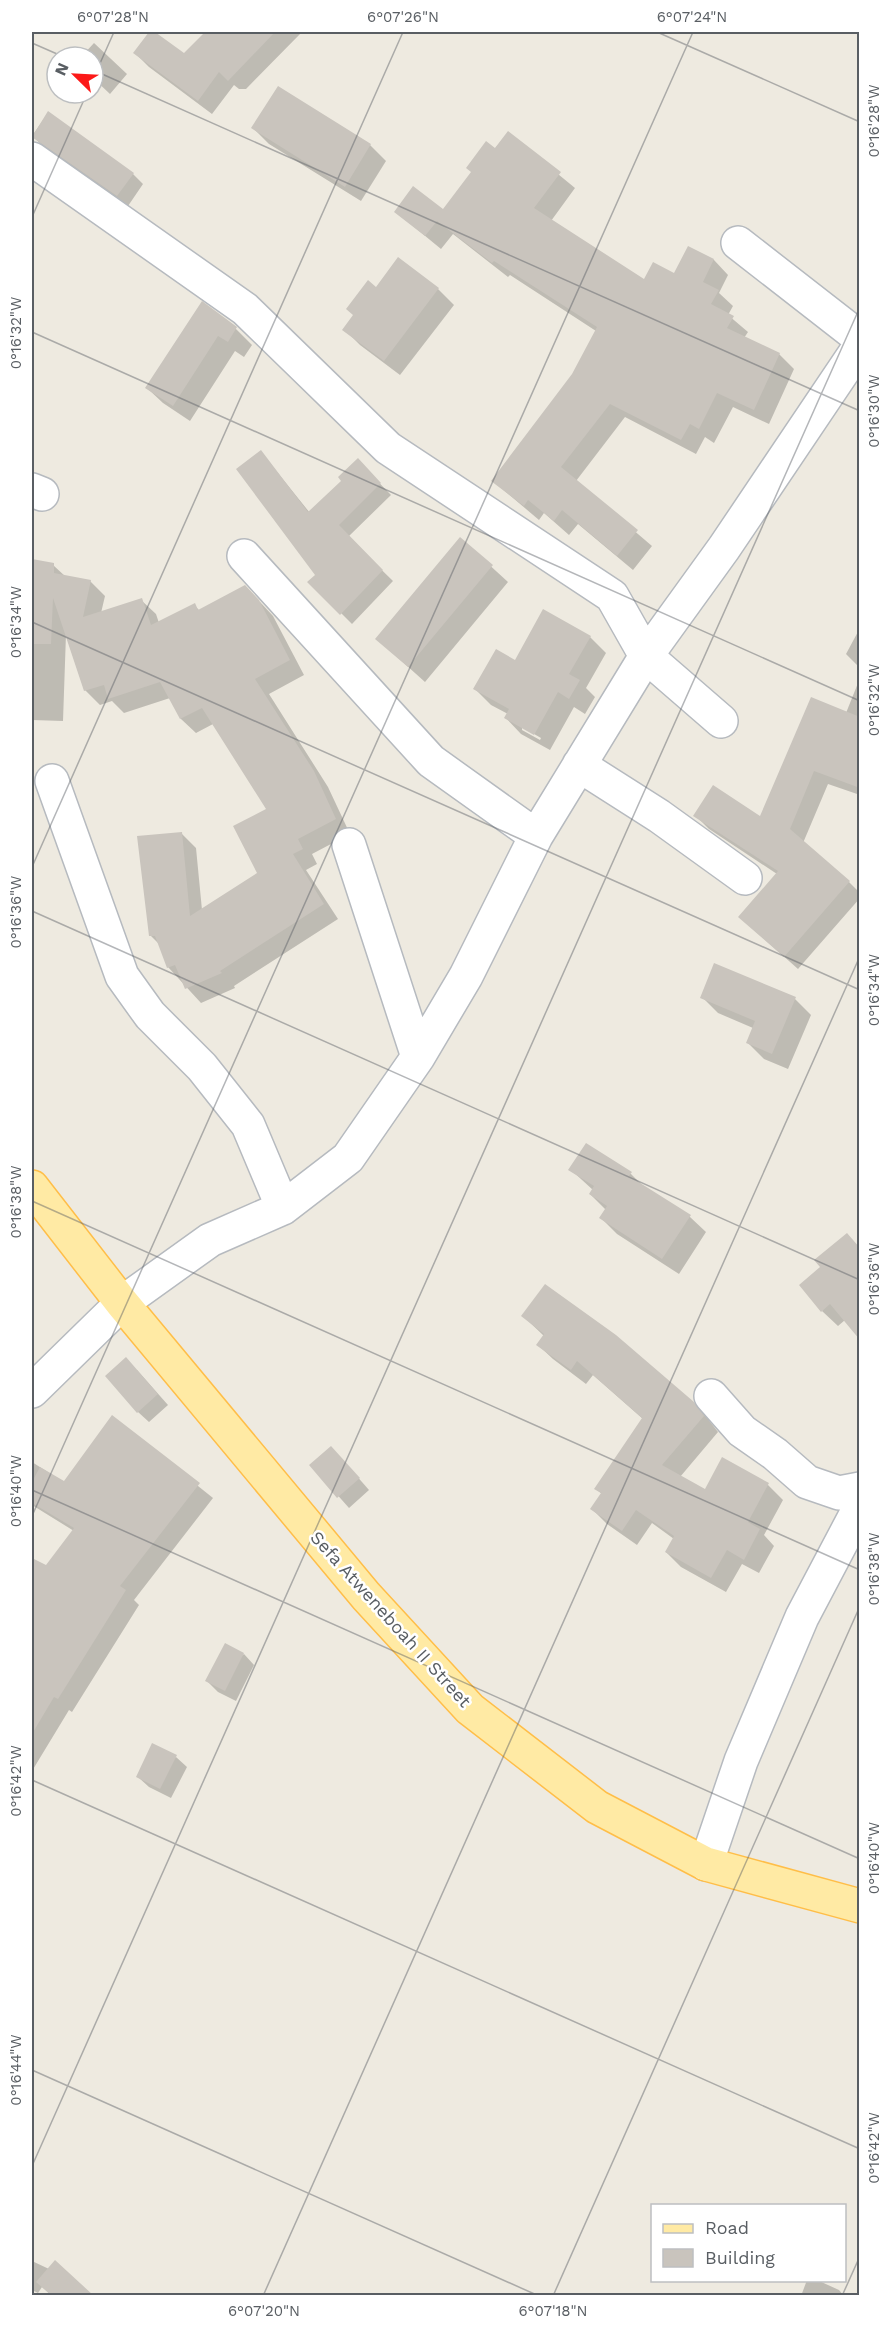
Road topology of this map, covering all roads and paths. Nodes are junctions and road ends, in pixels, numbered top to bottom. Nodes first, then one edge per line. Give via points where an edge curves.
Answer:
1 (32, 159) edge
2 (738, 243) dead end
3 (860, 338) edge
4 (860, 346) edge
5 (244, 556) dead end
6 (646, 656) junction
7 (721, 721) dead end
8 (579, 765) junction
9 (52, 781) dead end
10 (536, 836) junction
11 (349, 845) dead end
12 (745, 879) dead end
13 (418, 1057) junction
14 (32, 1187) edge
15 (283, 1208) junction
16 (122, 1304) junction
17 (32, 1391) edge
18 (711, 1396) dead end
19 (860, 1489) edge
20 (860, 1507) edge
21 (706, 1864) junction
22 (860, 1906) edge

1 - 6 street via 245,309 388,448 612,596
2 - 3 street
4 - 6 street
5 - 10 street via 431,761
6 - 7 street
6 - 8 street
8 - 10 street
8 - 12 street via 659,816
9 - 15 street via 122,975 150,1015 202,1067 248,1125
10 - 13 street via 465,976
11 - 13 street
13 - 15 street via 348,1158
14 - 16 main road, Sefa Atweneboah II Street
15 - 16 street via 210,1240
16 - 17 street
16 - 21 main road, Sefa Atweneboah II Street via 366,1596 470,1709 597,1807
18 - 19 street via 742,1431 807,1482 839,1493
20 - 21 street via 802,1617 741,1761
21 - 22 main road, Sefa Atweneboah II Street

